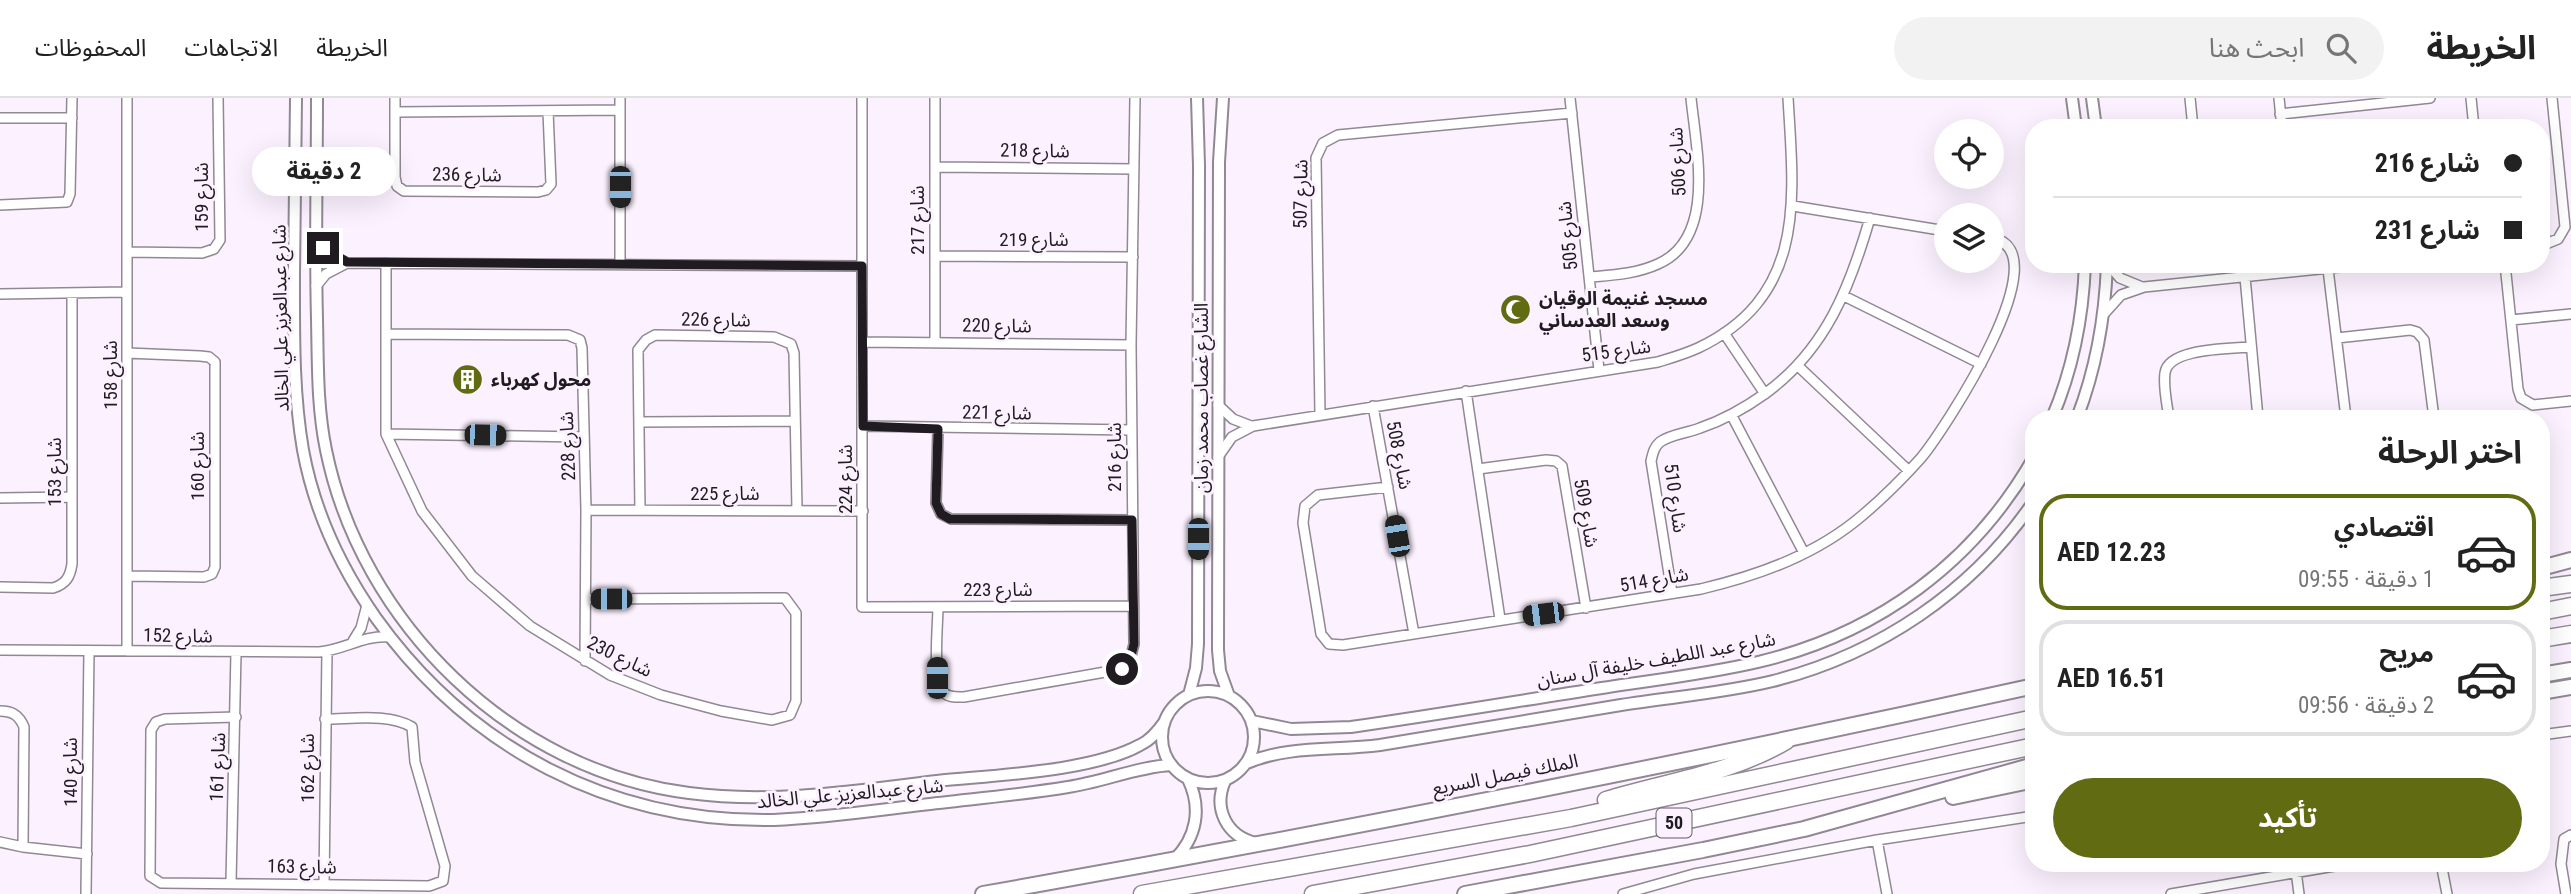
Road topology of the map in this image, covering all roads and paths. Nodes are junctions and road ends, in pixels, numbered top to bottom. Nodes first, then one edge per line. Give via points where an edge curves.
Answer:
1 (72, 98) edge
2 (127, 98) edge
3 (218, 98) edge
4 (395, 98) edge
5 (620, 98) edge
6 (862, 98) edge
7 (935, 98) edge
8 (1135, 98) edge
9 (1197, 98) edge
10 (1223, 98) edge
11 (1570, 98) edge
12 (1691, 98) edge
13 (1788, 98) edge
14 (2072, 98) edge
15 (2092, 98) edge
16 (2190, 98) edge
17 (2279, 98) edge
18 (2430, 98) edge
19 (2471, 98) edge
20 (2552, 98) edge
21 (296, 99) edge
22 (317, 99) edge
23 (620, 110) junction
24 (548, 111) junction
25 (395, 112) junction
26 (1572, 113) junction
27 (2280, 114) junction
28 (0, 118) edge
29 (72, 118) junction
30 (2075, 119) edge
31 (2095, 119) edge
32 (2192, 119) edge
33 (2281, 119) edge
34 (2473, 119) edge
35 (317, 120) junction
36 (295, 121) junction
37 (935, 167) junction
38 (1134, 169) junction
39 (0, 205) edge
40 (1793, 206) junction
41 (1870, 218) junction
42 (1934, 229) edge
43 (317, 240) junction
44 (2550, 242) edge
45 (2004, 244) edge
46 (127, 252) junction
47 (935, 256) junction
48 (1133, 257) junction
49 (347, 262) junction
50 (386, 263) junction
51 (620, 264) junction
52 (862, 266) junction
53 (2084, 273) edge
54 (2106, 273) edge
55 (2116, 273) edge
56 (2286, 273) edge
57 (2329, 273) edge
58 (2506, 273) edge
59 (1590, 277) junction
60 (2245, 277) junction
61 (316, 286) junction
62 (2144, 287) junction
63 (126, 292) junction
64 (72, 293) junction
65 (0, 294) edge
66 (1844, 296) junction
67 (2571, 314) edge
68 (2103, 315) junction
69 (2511, 320) junction
70 (387, 334) junction
71 (1724, 334) junction
72 (2337, 338) junction
73 (863, 342) junction
74 (935, 342) junction
75 (1131, 345) junction
76 (2250, 347) junction
77 (128, 353) junction
78 (1982, 364) junction
79 (1798, 366) junction
80 (1599, 370) junction
81 (1466, 391) junction
82 (1765, 394) junction
83 (2571, 401) edge
84 (1219, 405) junction
85 (1373, 406) junction
86 (2055, 410) edge
87 (2079, 410) edge
88 (2168, 410) edge
89 (2257, 410) edge
90 (2345, 410) edge
91 (2433, 410) edge
92 (1320, 414) junction
93 (1732, 416) junction
94 (795, 421) junction
95 (639, 422) junction
96 (863, 426) junction
97 (1253, 426) junction
98 (938, 429) junction
99 (1132, 430) junction
100 (386, 434) junction
101 (583, 437) junction
102 (1218, 457) junction
103 (1478, 468) junction
104 (1909, 471) junction
105 (2025, 471) edge
106 (1388, 486) junction
107 (72, 497) junction
108 (0, 498) edge
109 (586, 510) junction
110 (640, 510) junction
111 (797, 510) junction
112 (863, 511) junction
113 (2025, 513) edge
114 (1132, 520) junction
115 (1804, 553) junction
116 (2571, 560) edge
117 (2550, 566) edge
118 (127, 576) junction
119 (2571, 584) edge
120 (0, 587) edge
121 (2550, 587) edge
122 (1672, 593) junction
123 (586, 599) junction
124 (367, 605) junction
125 (1133, 606) junction
126 (2571, 606) edge
127 (862, 607) joint
128 (938, 607) junction
129 (1586, 608) junction
130 (2550, 610) edge
131 (1500, 619) junction
132 (1414, 634) junction
133 (2571, 634) edge
134 (389, 637) junction
135 (2550, 638) edge
136 (353, 641) junction
137 (0, 650) edge
138 (89, 651) junction
139 (127, 651) junction
140 (327, 651) junction
141 (236, 653) junction
142 (585, 661) junction
143 (2571, 670) edge
144 (1689, 674) junction
145 (2550, 674) edge
146 (2571, 687) edge
147 (2025, 688) edge
148 (2550, 690) edge
149 (1189, 695) junction
150 (1229, 696) junction
151 (1622, 705) junction
152 (0, 711) edge
153 (236, 717) junction
154 (325, 719) junction
155 (2025, 720) edge
156 (1165, 721) junction
157 (1252, 721) junction
158 (2571, 731) edge
159 (2550, 734) edge
160 (1786, 741) junction
161 (2025, 748) edge
162 (1247, 763) junction
163 (1171, 765) junction
164 (2025, 768) edge
165 (1188, 779) junction
166 (1225, 780) junction
167 (2025, 782) edge
168 (1903, 803) junction
169 (2025, 817) edge
170 (1570, 818) junction
171 (2571, 835) edge
172 (1877, 840) junction
173 (0, 842) edge
174 (1259, 843) junction
175 (23, 847) junction
176 (87, 854) junction
177 (1174, 860) junction
178 (2277, 872) edge
179 (2296, 872) edge
180 (2443, 872) edge
181 (231, 883) junction
182 (324, 884) junction
183 (86, 894) edge
184 (983, 894) edge
185 (1142, 894) edge
186 (1313, 894) edge
187 (1465, 894) edge
188 (1623, 894) edge
189 (1886, 894) edge
190 (2172, 894) edge
191 (2299, 894) edge
192 (2447, 894) edge
193 (2566, 894) edge

1 - 29 street
2 - 46 street, شارع 158
3 - 46 street, شارع 159 via 220,240 214,249 202,253
4 - 25 street, شارع 236
5 - 23 street
6 - 52 street, شارع 224
7 - 37 street, شارع 217
8 - 38 street, شارع 216
9 - 149 street, الشارع غصاب محمد زمان via 1198,644
10 - 84 street, الشارع غصاب محمد زمان
11 - 26 street, شارع 505
12 - 59 street, شارع 506 via 1699,184 1691,230 1679,250 1660,264 1637,272
13 - 40 street, شارع 515
14 - 30 street
15 - 31 street
16 - 32 street
17 - 27 street
18 - 27 street
19 - 34 street
20 - 44 street via 2565,227
21 - 22 street via 305,104
21 - 36 street, شارع عبدالعزيز علي الخالد
22 - 35 street, شارع عبدالعزيز علي الخالد
23 - 24 street
23 - 51 street
24 - 25 street
24 - 25 street, شارع 236 via 551,184 538,192 404,191 394,177
26 - 59 street, شارع 505
26 - 92 street, شارع 507 via 1338,135 1323,143 1316,167
27 - 33 street
28 - 29 street
29 - 39 street via 67,202
35 - 36 street
35 - 43 street, شارع عبدالعزيز علي الخالد
36 - 124 street, شارع عبدالعزيز علي الخالد via 294,337 303,451 328,531
37 - 38 street, شارع 218
37 - 47 street, شارع 217
38 - 48 street, شارع 216
40 - 41 street
40 - 71 street, شارع 515 via 1787,242 1771,286
41 - 42 street
41 - 66 street, شارع 510
43 - 49 street via 330,254
43 - 61 street, شارع عبدالعزيز علي الخالد
45 - 78 street, شارع 514 via 2014,259 2011,296
46 - 63 street, شارع 158
47 - 48 street, شارع 219
47 - 74 street, شارع 217
48 - 75 street, شارع 216
49 - 50 street
49 - 61 street
50 - 51 street
50 - 70 street, شارع 230
51 - 52 street
52 - 73 street, شارع 224
53 - 86 street via 2076,342
54 - 68 street
55 - 62 street via 2125,282
56 - 60 street
57 - 72 street
58 - 69 street
59 - 80 street, شارع 505
60 - 62 street
60 - 76 street
61 - 156 street, شارع عبدالعزيز علي الخالد via 324,440 337,491 365,559 404,621 452,675 504,719 563,754 625,779 687,793 798,797 1077,764 1136,748
62 - 68 street via 2120,295
63 - 64 street
63 - 77 street, شارع 158
64 - 65 street
64 - 107 street, شارع 153
66 - 78 street
66 - 79 street, شارع 510
67 - 69 street
68 - 87 street
69 - 83 street via 2521,398 2532,405
70 - 100 street, شارع 230
70 - 101 street, شارع 228 via 568,335 580,340
71 - 80 street, شارع 515 via 1658,362
71 - 82 street
72 - 90 street
72 - 91 street via 2410,330 2420,334
73 - 74 street, شارع 220
73 - 96 street, شارع 224
74 - 75 street, شارع 220
75 - 99 street, شارع 216
76 - 88 street via 2173,359 2165,374
76 - 89 street
77 - 118 street, شارع 158
77 - 118 street, شارع 160 via 200,356 215,362 215,567 204,577
78 - 104 street, شارع 514 via 1955,410
79 - 82 street, شارع 510
79 - 104 street
80 - 81 street, شارع 515
81 - 85 street, شارع 515
81 - 103 street
82 - 93 street, شارع 510
84 - 97 street via 1233,419
84 - 102 street, الشارع غصاب محمد زمان
85 - 92 street, شارع 515
85 - 106 street, شارع 508
92 - 97 street, شارع 515
93 - 115 street
93 - 122 street, شارع 510 via 1663,440 1654,450 1651,461
94 - 95 street
94 - 95 street, شارع 226 via 791,344 781,338 655,335 638,349
94 - 111 street, شارع 226
95 - 110 street, شارع 226
96 - 98 street, شارع 221
96 - 112 street, شارع 224
97 - 102 street, شارع 515 via 1232,437
98 - 99 street, شارع 221
98 - 114 street via 936,503 950,519
99 - 114 street, شارع 216
100 - 101 street
100 - 142 street, شارع 230 via 422,511 472,576 530,625
101 - 109 street, شارع 228
102 - 150 street, الشارع غصاب محمد زمان via 1217,650
103 - 129 street, شارع 509 via 1546,460 1562,466
103 - 131 street
104 - 115 street, شارع 514 via 1864,515
105 - 144 street, شارع عبد اللطيف خليفة آل سنان via 1972,542 1892,608 1853,629 1786,654
106 - 132 street, شارع 508
106 - 132 street, شارع 514 via 1318,495 1305,506 1303,523 1321,634 1329,644 1343,645
107 - 108 street
107 - 120 street, شارع 153 via 72,564 66,581 53,588
109 - 110 street, شارع 225
109 - 123 street, شارع 228
110 - 111 street, شارع 225
111 - 112 street, شارع 225
112 - 127 street, شارع 224
113 - 151 street, شارع عبد اللطيف خليفة آل سنان via 1955,589 1863,649 1770,681
114 - 125 street, شارع 216
115 - 122 street, شارع 514 via 1734,581
116 - 117 main road
118 - 139 street, شارع 158
119 - 121 highway
122 - 129 street, شارع 514
123 - 142 street, شارع 228
123 - 142 street, شارع 230 via 785,598 796,612 796,701 790,715 782,719 721,711 661,695
124 - 134 street, شارع عبدالعزيز علي الخالد
124 - 136 street
125 - 128 street, شارع 223
125 - 128 street, شارع 216 via 1134,644 1122,669 957,697 941,691 937,678
126 - 130 highway
127 - 128 street, شارع 223
129 - 131 street, شارع 514
131 - 132 street, شارع 514
133 - 135 highway
134 - 136 street, شارع 152
134 - 163 street, شارع عبدالعزيز علي الخالد via 445,698 507,746 599,791 683,814 748,820 829,816 1067,788 1140,768
136 - 140 street, شارع 152
137 - 138 street, شارع 152
138 - 139 street, شارع 152
138 - 176 street, شارع 140
139 - 141 street, شارع 152
140 - 141 street, شارع 152
140 - 154 street, شارع 162
141 - 153 street, شارع 161
143 - 145 main road
144 - 151 street via 1627,690
144 - 157 street, شارع عبد اللطيف خليفة آل سنان via 1351,727 1291,729
146 - 148 main road
147 - 160 main road, الملك فيصل السريع
149 - 150 street via 1209,691
149 - 156 street via 1171,709
150 - 157 street
151 - 162 street, شارع عبد اللطيف خليفة آل سنان via 1380,745 1289,751
152 - 175 street via 17,716 24,727
153 - 181 street, شارع 161
153 - 181 street, شارع 163 via 165,719 151,730 150,876 161,883
154 - 182 street, شارع 162
154 - 182 street, شارع 163 via 390,719 412,727 415,762 446,866 443,881 429,886
155 - 170 highway, 50
156 - 163 street via 1163,748
157 - 162 street via 1254,743
158 - 159 street
160 - 170 highway via 1724,770 1606,801
160 - 174 main road, الملك فيصل السريع
161 - 186 highway, 50 via 1530,854
162 - 166 street
163 - 165 street
164 - 168 main road
165 - 166 street via 1206,784
165 - 177 street via 1195,796 1195,822 1190,839
166 - 174 street via 1220,803 1227,824 1237,835
167 - 168 main road
168 - 187 main road via 1741,843
169 - 172 street
170 - 185 highway, 50
171 - 193 street via 2564,839 2561,864
172 - 188 street via 1694,874
172 - 189 street
173 - 175 street
174 - 177 main road, الملك فيصل السريع
175 - 176 street
176 - 183 street, شارع 140
177 - 184 main road, الملك فيصل السريع
178 - 190 street
179 - 191 street
180 - 192 street
181 - 182 street, شارع 163

